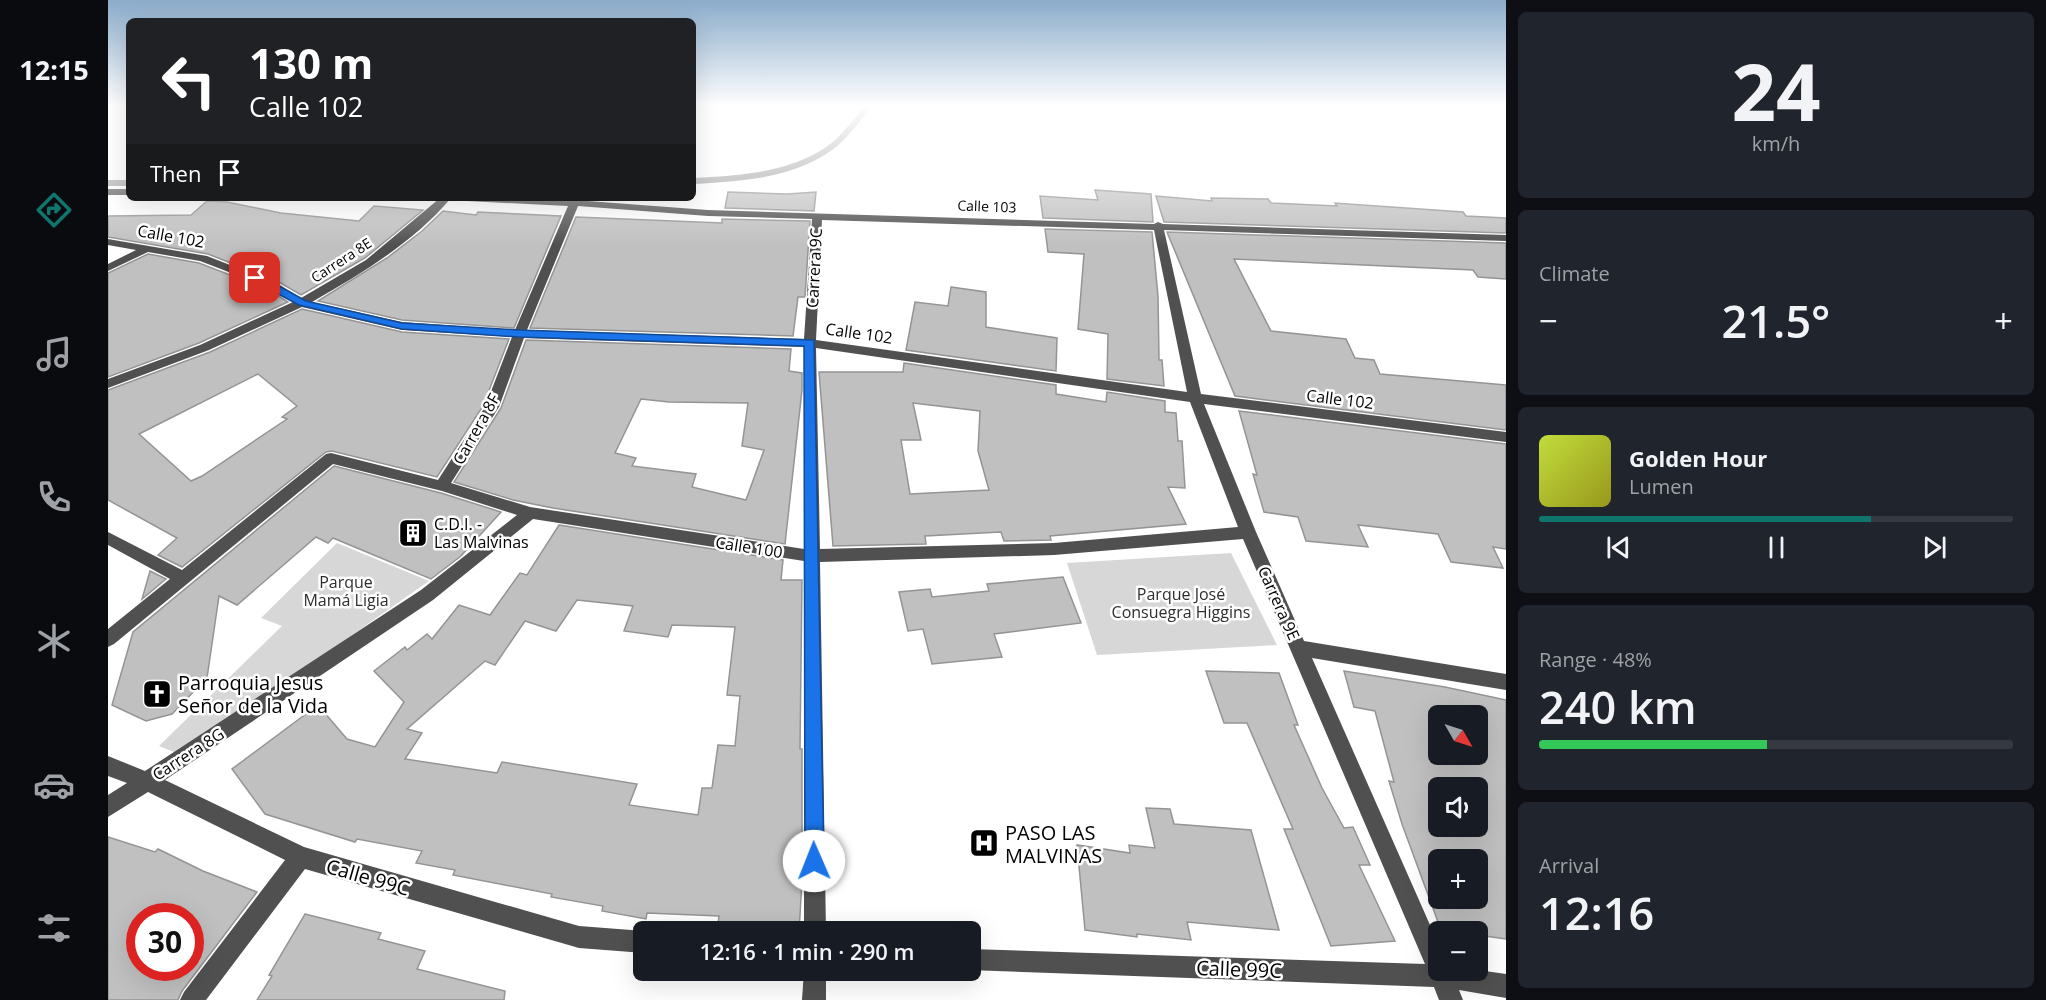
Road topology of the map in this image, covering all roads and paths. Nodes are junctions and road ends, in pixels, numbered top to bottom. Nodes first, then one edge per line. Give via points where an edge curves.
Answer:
1 (108, 192) edge
2 (126, 192) edge
3 (443, 201) edge
4 (547, 201) edge
5 (574, 202) junction
6 (817, 216) junction
7 (1158, 225) junction
8 (1506, 238) edge
9 (108, 243) edge
10 (148, 248) junction
11 (108, 268) edge
12 (303, 303) junction
13 (519, 334) junction
14 (810, 343) junction
15 (108, 384) edge
16 (1195, 398) junction
17 (1506, 436) edge
18 (442, 486) junction
19 (530, 513) junction
20 (1248, 532) junction
21 (108, 538) edge
22 (810, 556) junction
23 (181, 577) junction
24 (108, 639) edge
25 (1299, 648) junction
26 (1506, 682) edge
27 (108, 766) edge
28 (146, 781) junction
29 (108, 807) edge
30 (301, 857) junction
31 (815, 921) edge
32 (633, 941) edge
33 (1428, 944) edge
34 (981, 960) edge
35 (1428, 972) edge
36 (815, 981) edge
37 (1444, 981) edge
38 (1482, 981) edge
39 (1506, 986) edge
40 (192, 1000) edge
41 (814, 1000) edge
42 (1451, 1000) edge

1 - 2 street
3 - 12 street, Carrera 8E via 360,269
4 - 5 street, Calle 103
5 - 6 street, Calle 103 via 708,213
5 - 13 street, Carrera 8F
6 - 7 street, Calle 103
6 - 14 street, Carrera 9C
7 - 8 street, Calle 103
7 - 16 street, Carrera 9E
9 - 10 street, Calle 102
10 - 11 street
10 - 12 street, Calle 102 via 203,258 237,270
12 - 13 street, Calle 102 via 402,326
12 - 15 street, Carrera 8E via 173,362
13 - 14 street, Calle 102
13 - 18 street, Carrera 8F via 492,407
14 - 16 street, Calle 102
14 - 22 street, Carrera 9C
16 - 17 street, Calle 102
16 - 20 street, Carrera 9E
18 - 19 street, Calle 100
18 - 23 street, Calle 100 via 331,458
19 - 22 street, Calle 100
19 - 28 street, Carrera 8G via 427,595
20 - 22 street, Calle 100 via 1054,549
20 - 25 street, Carrera 9E
21 - 23 street
22 - 31 street, Carrera 9C
23 - 24 street
25 - 26 street
25 - 33 street, Carrera 9E
27 - 28 street, Calle 99C
28 - 29 street, Carrera 8G
28 - 30 street, Calle 99C
30 - 32 street, Calle 99C via 579,937
30 - 40 street
34 - 35 street, Calle 99C
36 - 41 street
37 - 42 street, Carrera 9E
38 - 39 street, Calle 99C

